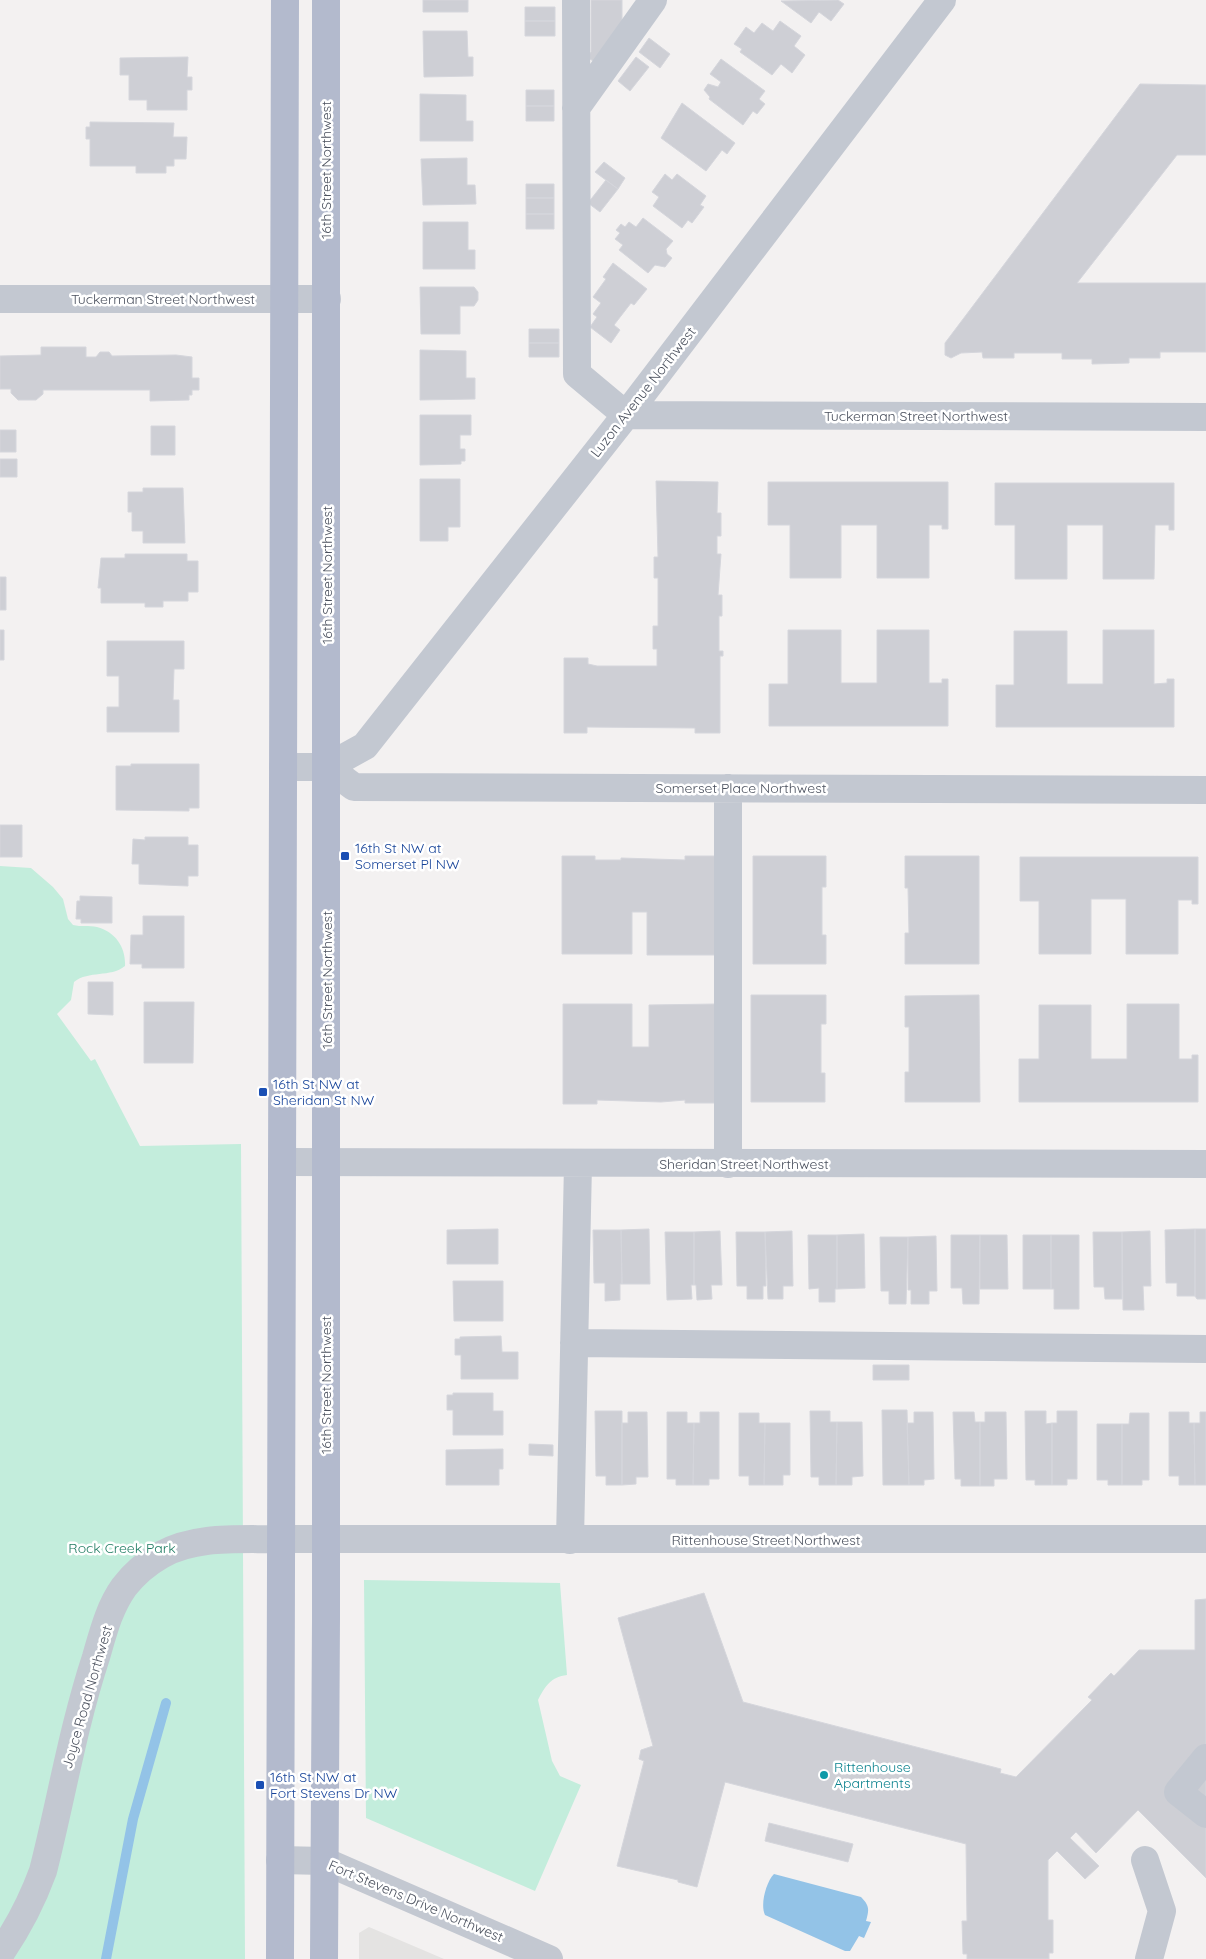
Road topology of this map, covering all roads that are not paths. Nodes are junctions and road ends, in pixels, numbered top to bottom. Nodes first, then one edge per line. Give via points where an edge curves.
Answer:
1 (285, 0) edge
2 (326, 0) edge
3 (576, 0) edge
4 (652, 0) edge
5 (942, 0) edge
6 (576, 108) junction
7 (0, 299) edge
8 (284, 299) junction
9 (327, 299) junction
10 (626, 414) junction
11 (1206, 416) edge
12 (283, 766) junction
13 (327, 766) junction
14 (728, 788) junction
15 (1206, 790) edge
16 (282, 1162) junction
17 (326, 1162) junction
18 (578, 1164) junction
19 (728, 1164) junction
20 (1206, 1164) edge
21 (574, 1343) junction
22 (1206, 1349) edge
23 (280, 1539) junction
24 (1206, 1539) edge
25 (326, 1540) junction
26 (570, 1540) junction
27 (1206, 1758) edge
28 (1206, 1814) edge
29 (280, 1860) junction
30 (1145, 1860) dead end
31 (324, 1861) junction
32 (0, 1954) edge
33 (280, 1959) edge
34 (324, 1959) edge
35 (549, 1959) edge
36 (1149, 1959) edge

1 - 8 main road
2 - 9 main road, 16th Street Northwest
3 - 6 street
4 - 6 street
5 - 10 street, Luzon Avenue Northwest
6 - 10 street via 577,374
7 - 8 street, Tuckerman Street Northwest
8 - 9 street, Tuckerman Street Northwest
8 - 12 main road
9 - 13 main road, 16th Street Northwest
10 - 11 street, Tuckerman Street Northwest
10 - 13 street, Luzon Avenue Northwest via 365,746
12 - 13 street
12 - 16 main road
13 - 14 street, Somerset Place Northwest via 354,787
13 - 17 main road, 16th Street Northwest
14 - 15 street, Somerset Place Northwest
14 - 19 street
16 - 17 street, Sheridan Street Northwest
16 - 23 main road
17 - 18 street, Sheridan Street Northwest
17 - 25 main road, 16th Street Northwest
18 - 19 street, Sheridan Street Northwest
18 - 21 street
19 - 20 street, Sheridan Street Northwest
21 - 22 street
21 - 26 street
23 - 25 street, Joyce Road Northwest
23 - 29 main road
23 - 32 street, Joyce Road Northwest via 220,1540 183,1546 151,1561 124,1588 109,1617 89,1678 43,1871 27,1909
24 - 26 street, Rittenhouse Street Northwest
25 - 26 street, Rittenhouse Street Northwest
25 - 31 main road, 16th Street Northwest
27 - 28 street via 1178,1792
29 - 31 street, Fort Stevens Drive Northwest
29 - 33 main road
30 - 36 street via 1162,1911
31 - 34 main road, 16th Street Northwest
31 - 35 street, Fort Stevens Drive Northwest

